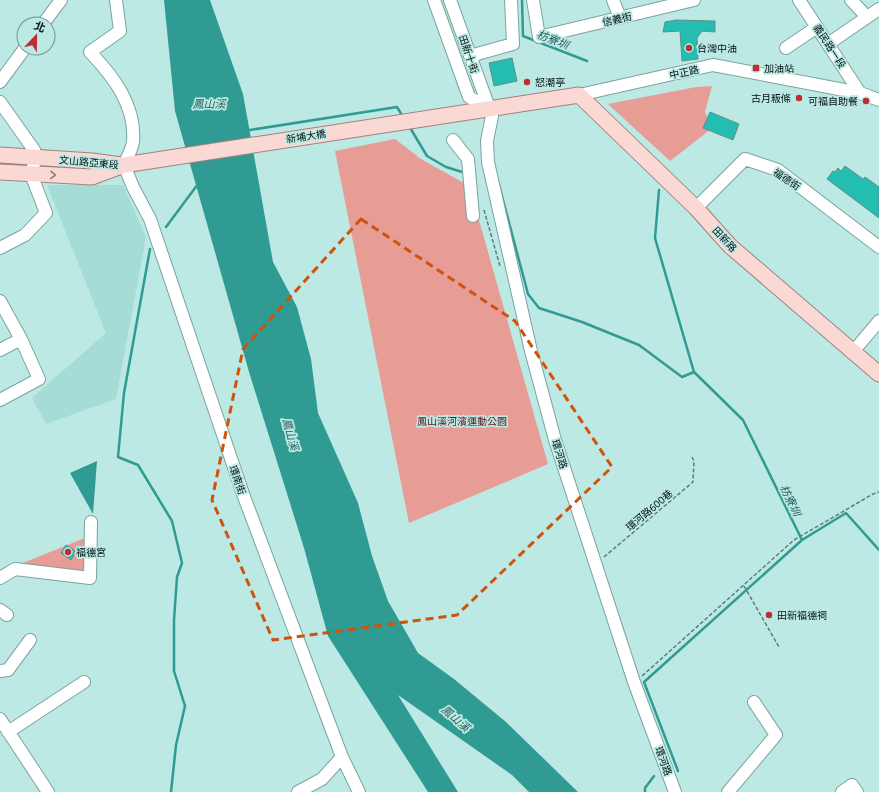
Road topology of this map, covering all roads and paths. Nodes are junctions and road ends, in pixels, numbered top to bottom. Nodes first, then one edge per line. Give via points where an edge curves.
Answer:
1 (61, 0) edge
2 (116, 0) edge
3 (434, 0) edge
4 (450, 0) edge
5 (511, 0) edge
6 (534, 0) edge
7 (613, 0) edge
8 (694, 0) edge
9 (799, 0) edge
10 (851, 0) edge
11 (879, 9) edge
12 (49, 16) edge
13 (867, 17) junction
14 (620, 18) junction
15 (817, 27) junction
16 (828, 44) junction
17 (786, 48) dead end
18 (19, 56) edge
19 (470, 56) junction
20 (0, 82) edge
21 (860, 93) junction
22 (580, 95) junction
23 (879, 100) edge
24 (0, 102) edge
25 (488, 108) junction
26 (453, 140) dead end
27 (0, 155) edge
28 (36, 157) junction
29 (468, 159) junction
30 (488, 162) junction
31 (124, 165) junction
32 (0, 172) edge
33 (31, 174) junction
34 (696, 208) junction
35 (473, 216) dead end
36 (879, 247) edge
37 (0, 248) edge
38 (0, 301) edge
39 (879, 321) edge
40 (21, 339) junction
41 (0, 350) edge
42 (852, 353) junction
43 (879, 374) edge
44 (0, 400) edge
45 (692, 457) dead end
46 (879, 492) edge
47 (91, 522) dead end
48 (595, 564) junction
49 (0, 578) edge
50 (744, 586) junction
51 (30, 640) dead end
52 (779, 647) dead end
53 (0, 670) edge
54 (84, 682) dead end
55 (634, 682) junction
56 (754, 702) dead end
57 (0, 719) edge
58 (8, 732) junction
59 (342, 757) junction
60 (48, 792) edge
61 (298, 792) edge
62 (359, 792) edge
63 (675, 792) edge
64 (728, 792) edge
65 (842, 792) edge
66 (857, 792) edge

1 - 12 street
2 - 31 street via 120,31 90,52 110,74 130,110 133,143
3 - 25 street via 469,97
4 - 19 street, 田新十街
5 - 19 street via 513,44
6 - 14 street, 信義街 via 539,37
7 - 14 street
8 - 14 street, 信義街
9 - 15 street, 義民路一段
10 - 13 street
11 - 13 street
13 - 16 street
15 - 16 street, 義民路一段
15 - 17 street
16 - 21 street, 義民路一段
18 - 20 street
19 - 25 street, 田新十街
21 - 22 street, 中正路 via 713,65
21 - 23 street, 中正路
22 - 25 main road, 中正路
22 - 34 main road, 田新路
24 - 28 street via 34,150
25 - 30 street, 環河路 via 492,116 487,141
25 - 31 main road, 新埔大橋
26 - 29 street
27 - 28 main road, 文山路亞東段
28 - 31 main road, 文山路亞東段
28 - 33 street
29 - 30 street
29 - 35 street
30 - 48 street, 環河路 via 531,351 555,440
33 -> 31 main road, 文山路亞東段 via 92,177
31 - 59 street, 環南街 via 150,219 243,494
32 - 33 main road, 文山路亞東段
33 - 37 street via 46,213 25,235
34 - 36 street, 福德街 via 745,159 778,170
34 - 42 main road, 田新路 via 730,246
38 - 40 street
39 - 42 street
40 - 41 street
40 - 44 street via 39,379
42 - 43 main road, 田新路
45 - 48 path, 環河路600巷 via 693,482
46 - 50 path via 797,538
47 - 49 street via 90,578 15,569
48 - 55 street, 環河路
50 - 52 path
50 - 55 path
51 - 53 street via 8,670
54 - 58 street
55 - 63 street, 環河路
56 - 64 street via 776,735
57 - 58 street
58 - 60 street
59 - 61 street via 322,779
59 - 62 street, 環南街
65 - 66 street via 852,785

